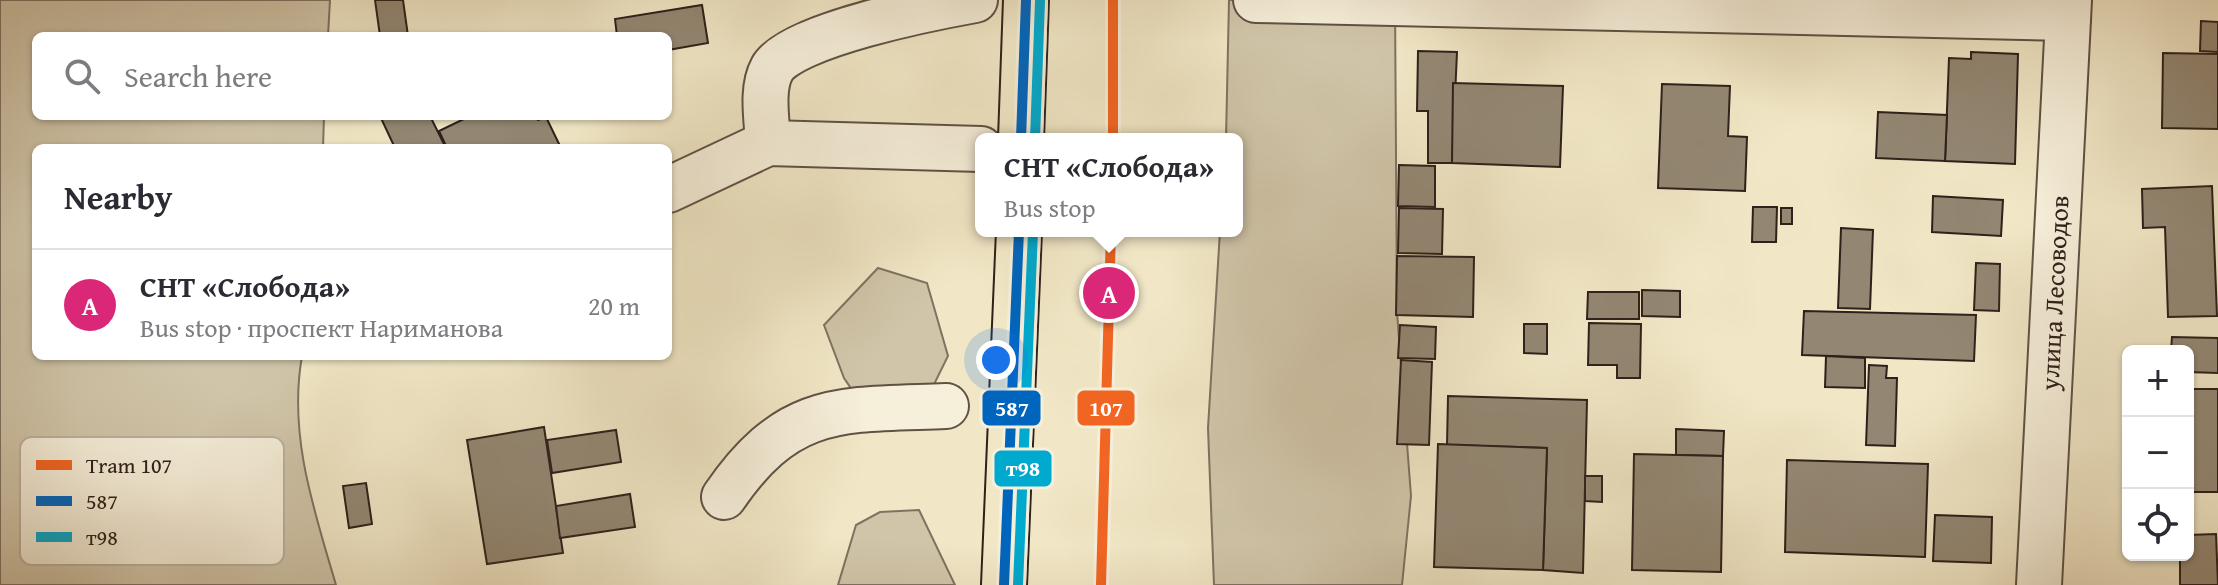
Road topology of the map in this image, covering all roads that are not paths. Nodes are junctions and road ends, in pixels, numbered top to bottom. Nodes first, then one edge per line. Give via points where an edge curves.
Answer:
1 (975, 0) edge
2 (1026, 0) edge
3 (1256, 0) edge
4 (2068, 9) edge
5 (1021, 133) edge
6 (768, 143) junction
7 (975, 149) edge
8 (672, 188) edge
9 (1019, 237) edge
10 (946, 406) dead end
11 (724, 497) dead end
12 (1004, 585) edge
13 (2039, 585) edge

1 - 6 street via 864,25 785,57 773,68 767,91
2 - 5 main road
3 - 4 street
4 - 13 street, улица Лесоводов
6 - 7 street
6 - 8 street
9 - 12 main road
10 - 11 street via 840,410 778,434 746,464

